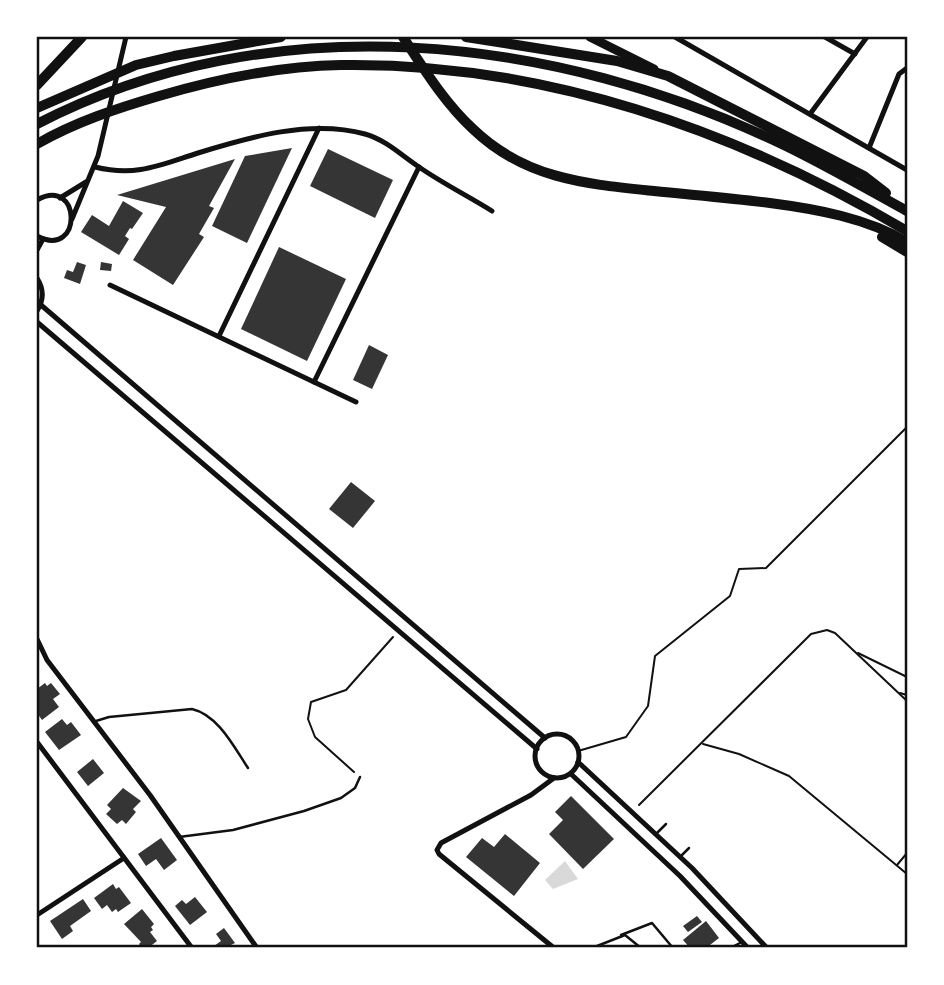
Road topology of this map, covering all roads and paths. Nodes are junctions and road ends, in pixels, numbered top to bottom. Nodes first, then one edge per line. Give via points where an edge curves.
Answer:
1 (82, 37) edge
2 (239, 37) edge
3 (281, 37) edge
4 (403, 37) edge
5 (466, 37) edge
6 (590, 37) edge
7 (675, 37) edge
8 (825, 37) edge
9 (867, 37) edge
10 (126, 39) edge
11 (855, 54) junction
12 (174, 55) junction
13 (907, 68) edge
14 (668, 76) junction
15 (37, 85) edge
16 (37, 108) edge
17 (810, 114) junction
18 (37, 124) edge
19 (319, 128) junction
20 (37, 144) edge
21 (869, 148) junction
22 (95, 167) junction
23 (419, 167) junction
24 (907, 170) edge
25 (86, 182) junction
26 (60, 198) junction
27 (37, 200) edge
28 (907, 210) edge
29 (492, 211) dead end
30 (72, 219) junction
31 (855, 220) junction
32 (907, 231) edge
33 (40, 238) edge
34 (907, 242) edge
35 (37, 250) edge
36 (907, 252) edge
37 (37, 278) edge
38 (110, 285) dead end
39 (39, 308) edge
40 (37, 322) edge
41 (219, 336) junction
42 (314, 382) junction
43 (356, 402) dead end
44 (907, 427) edge
45 (393, 637) dead end
46 (37, 639) edge
47 (856, 652) junction
48 (907, 677) edge
49 (899, 692) junction
50 (907, 695) edge
51 (907, 701) edge
52 (93, 722) junction
53 (545, 738) junction
54 (37, 742) edge
55 (702, 744) junction
56 (537, 749) junction
57 (578, 751) junction
58 (578, 762) junction
59 (248, 768) dead end
60 (571, 774) junction
61 (360, 777) joint
62 (554, 778) junction
63 (631, 811) junction
64 (666, 824) dead end
65 (656, 834) junction
66 (179, 837) junction
67 (690, 848) dead end
68 (907, 853) edge
69 (680, 857) junction
70 (124, 858) junction
71 (897, 865) junction
72 (907, 874) edge
73 (37, 915) edge
74 (621, 935) junction
75 (743, 942) junction
76 (192, 948) edge
77 (257, 948) edge
78 (554, 948) edge
79 (592, 948) edge
80 (641, 948) edge
81 (671, 948) edge
82 (730, 948) edge
83 (748, 948) edge
84 (767, 948) edge

1 - 15 highway
2 - 12 highway
3 - 12 highway
4 - 31 highway via 442,96 474,130 539,172 584,184 809,208
5 - 14 highway via 617,61
6 - 14 main road
7 - 17 street
8 - 11 street
9 - 11 street
10 - 22 street
11 - 17 street
12 - 16 highway via 136,65
13 - 21 street via 899,74
14 - 28 highway via 864,176
17 - 21 street
18 - 28 highway via 102,96 207,62 266,52 382,45 452,50 525,60 641,89 785,146
19 - 22 street via 241,140 139,171
19 - 23 street via 367,135
19 - 41 street
20 - 32 highway via 121,107 195,85 264,72 339,65 460,71 591,94 702,131 783,164
21 - 24 street
22 - 25 street
23 - 29 street
23 - 42 street
25 - 26 street
25 - 30 street
26 - 27 street
26 - 30 street via 69,206
30 - 33 street via 62,236
31 - 34 highway
31 - 36 highway
33 - 35 street
37 - 39 street via 42,288
38 - 41 street
39 - 53 street
40 - 56 street
41 - 42 street
42 - 43 street
44 - 57 path via 766,568 740,569 730,596 655,656 648,706 626,737
45 - 61 path via 346,690 311,702 308,719 315,737
46 - 52 street
47 - 48 path
47 - 49 path
47 - 55 path via 835,633 811,634
49 - 50 path
49 - 51 path
52 - 59 lane via 192,709 202,712 227,736
52 - 66 street
53 - 56 street
53 - 57 street via 565,736
54 - 70 street
55 - 63 path
55 - 71 path via 789,776
56 - 62 street via 541,771
57 - 58 street
58 - 60 street
58 - 63 street
60 - 62 street
60 - 75 street
61 - 66 lane via 355,788 341,797 304,811 233,830
62 - 78 street via 441,843 437,850
63 - 65 street
64 - 65 lane
65 - 69 street
66 - 77 street
67 - 69 lane
68 - 71 path
69 - 84 street
70 - 73 street
70 - 76 street
71 - 72 path
74 - 79 lane
74 - 80 lane via 630,936
74 - 81 lane via 652,923
75 - 82 lane
75 - 83 street

